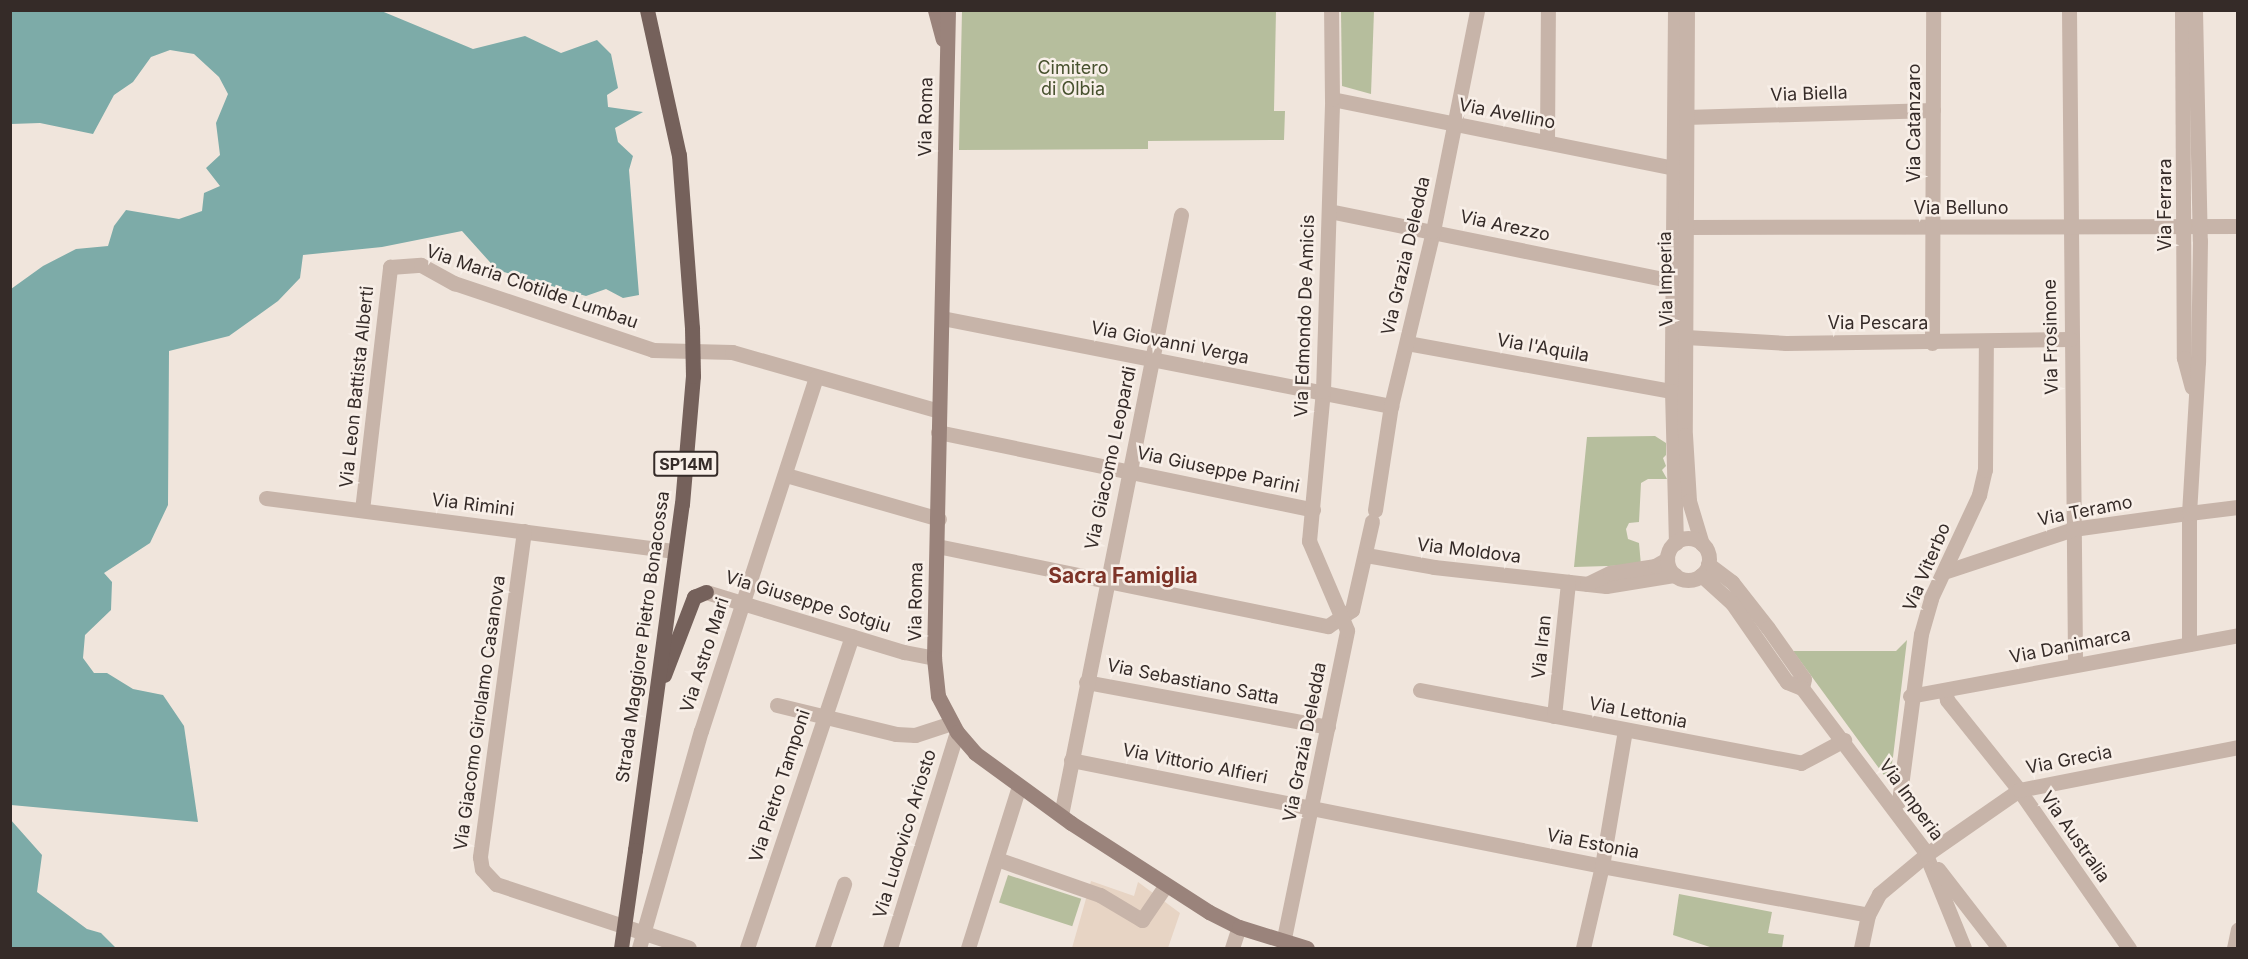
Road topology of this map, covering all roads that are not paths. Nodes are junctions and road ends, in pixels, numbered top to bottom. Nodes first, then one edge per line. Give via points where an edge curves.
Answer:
1 (647, 10) edge
2 (935, 10) edge
3 (948, 10) edge
4 (1331, 10) edge
5 (1477, 10) edge
6 (1548, 10) edge
7 (1675, 10) edge
8 (1687, 10) edge
9 (1933, 10) edge
10 (2069, 10) edge
11 (2182, 10) edge
12 (2195, 10) edge
13 (947, 53) junction
14 (1332, 99) junction
15 (1933, 110) junction
16 (1685, 117) junction
17 (1455, 123) junction
18 (1547, 141) junction
19 (1674, 168) junction
20 (1329, 211) junction
21 (1181, 215) dead end
22 (2193, 226) junction
23 (2238, 226) edge
24 (1685, 227) junction
25 (2070, 227) junction
26 (1933, 228) junction
27 (1433, 231) junction
28 (390, 267) joint
29 (1673, 280) junction
30 (942, 318) junction
31 (1686, 337) junction
32 (2070, 339) junction
33 (1932, 342) junction
34 (1986, 342) junction
35 (1407, 343) junction
36 (1152, 360) junction
37 (816, 377) junction
38 (1323, 391) junction
39 (1672, 391) junction
40 (1391, 406) junction
41 (939, 411) junction
42 (938, 432) junction
43 (1130, 471) junction
44 (786, 475) junction
45 (266, 498) dead end
46 (2238, 507) edge
47 (362, 510) junction
48 (1313, 510) junction
49 (2189, 513) junction
50 (939, 519) junction
51 (2073, 529) junction
52 (524, 531) junction
53 (1676, 543) junction
54 (1702, 544) junction
55 (937, 546) junction
56 (675, 551) junction
57 (1366, 555) junction
58 (1667, 559) junction
59 (1705, 570) junction
60 (1944, 572) junction
61 (1675, 575) junction
62 (1105, 582) junction
63 (1568, 582) junction
64 (1587, 584) junction
65 (706, 592) joint
66 (743, 602) junction
67 (1341, 616) junction
68 (2238, 635) edge
69 (852, 636) junction
70 (2189, 644) junction
71 (934, 658) junction
72 (2075, 663) junction
73 (1086, 682) junction
74 (1420, 690) dead end
75 (1945, 691) junction
76 (1910, 696) junction
77 (655, 697) junction
78 (777, 705) dead end
79 (1554, 716) junction
80 (822, 718) junction
81 (954, 727) junction
82 (1328, 727) junction
83 (1625, 730) junction
84 (1844, 740) junction
85 (2238, 747) edge
86 (1071, 760) junction
87 (1018, 786) junction
88 (2019, 790) junction
89 (1892, 806) junction
90 (1312, 807) junction
91 (1061, 815) junction
92 (1927, 854) junction
93 (997, 859) junction
94 (1602, 866) junction
95 (844, 884) dead end
96 (1166, 885) junction
97 (1968, 908) junction
98 (1868, 915) junction
99 (1952, 919) junction
100 (1239, 927) junction
101 (2238, 929) edge
102 (641, 932) junction
103 (1295, 947) edge
104 (621, 948) edge
105 (639, 948) edge
106 (689, 948) edge
107 (747, 948) edge
108 (822, 948) edge
109 (890, 948) edge
110 (968, 948) edge
111 (1232, 948) edge
112 (1583, 948) edge
113 (1861, 948) edge
114 (1964, 948) edge
115 (1999, 948) edge
116 (2128, 948) edge
117 (2234, 948) edge

1 - 56 main road, Strada Maggiore Pietro Bonacossa / SP14M, bridge via 679,155 692,328 693,376
2 - 13 main road
3 - 13 main road, Via Roma
4 - 14 street, Via Edmondo De Amicis
5 - 17 street, Via Grazia Deledda
6 - 18 street
7 - 19 street, Via Imperia
8 - 16 street, Via Imperia
9 - 15 street, Via Catanzaro
10 - 25 street, Via Frosinone
11 - 22 street, Via Ferrara
12 - 22 street, Via Ferrara
13 - 30 main road, Via Roma
14 - 17 street, Via Avellino
14 - 20 street, Via Edmondo De Amicis
15 - 16 street, Via Biella
15 - 26 street, Via Catanzaro
16 - 24 street, Via Imperia
17 - 18 street, Via Avellino
17 - 27 street, Via Grazia Deledda
18 - 19 street, Via Avellino
19 - 29 street, Via Imperia
20 - 27 street, Via Arezzo
20 - 38 street, Via Edmondo De Amicis
21 - 36 street, Via Giacomo Leopardi
22 - 23 street, Via Belluno
22 - 25 street, Via Belluno
22 - 49 street, Via Ferrara via 2184,358 2195,397
24 - 26 street, Via Belluno
24 - 31 street, Via Imperia
25 - 26 street, Via Belluno
25 - 32 street, Via Frosinone
26 - 33 street, Via Catanzaro
27 - 29 street, Via Arezzo
27 - 35 street, Via Grazia Deledda
28 - 37 street, Via Maria Clotilde Lumbau via 421,265 454,283 653,350 732,352
28 - 47 street, Via Leon Battista Alberti
29 - 39 street, Via Imperia
30 - 36 street, Via Giovanni Verga
30 - 41 main road, Via Roma
31 - 33 street, Via Pescara via 1786,343
31 - 54 street, Via Imperia via 1689,501
32 - 34 street, Via Pescara
32 - 51 street, Via Frosinone
33 - 34 street, Via Pescara
34 - 60 street, Via Viterbo via 1985,470 1979,495
35 - 39 street, Via l'Aquila
35 - 40 street, Via Grazia Deledda
36 - 38 street, Via Giovanni Verga
36 - 43 street, Via Giacomo Leopardi
37 - 41 street, Via Maria Clotilde Lumbau
37 - 44 street, Via Astro Mari
38 - 40 street, Via Giovanni Verga
38 - 48 street, Via Edmondo De Amicis
39 - 53 street, Via Imperia
40 - 57 street, Via Grazia Deledda
41 - 42 main road, Via Roma
42 - 43 street, Via Giuseppe Parini
42 - 50 main road, Via Roma
43 - 48 street, Via Giuseppe Parini
43 - 62 street, Via Giacomo Leopardi
44 - 50 street
44 - 66 street, Via Astro Mari
45 - 47 street, Via Rimini
46 - 49 street, Via Teramo
47 - 52 street, Via Rimini
48 - 67 street, Via Edmondo De Amicis via 1309,541
49 - 51 street, Via Teramo
49 - 70 street, Via Ferrara
50 - 55 main road, Via Roma
51 - 60 street, Via Teramo
51 - 72 street, Via Frosinone
52 - 56 street, Via Rimini
52 - 102 street, Via Giacomo Girolamo Casanova via 480,866 496,884
53 - 54 street via 1692,539
53 - 58 street
54 - 59 street
55 - 62 street
55 - 71 main road, Via Roma
56 - 77 main road, Strada Maggiore Pietro Bonacossa / SP14M
57 - 63 street, Via Moldova
57 - 67 street, Via Grazia Deledda via 1352,610
58 - 61 street
58 - 64 street via 1655,566 1610,573
59 - 61 street via 1686,580
59 - 84 street, Via Imperia via 1787,682 1802,688
60 - 76 street, Via Viterbo via 1921,634
61 - 64 street via 1644,583
62 - 67 street via 1328,626
62 - 73 street, Via Giacomo Leopardi
63 - 64 street
63 - 79 street, Via Iran
65 - 66 street, Via Giuseppe Sotgiu
65 - 77 main road via 694,597
66 - 69 street, Via Giuseppe Sotgiu
66 - 102 street, Via Astro Mari
67 - 82 street, Via Grazia Deledda via 1347,630
68 - 70 street, Via Danimarca
69 - 71 street, Via Giuseppe Sotgiu
69 - 80 street, Via Pietro Tamponi
70 - 72 street, Via Danimarca
71 - 81 main road, Via Roma via 938,696
72 - 75 street, Via Danimarca
73 - 82 street, Via Sebastiano Satta
73 - 86 street, Via Giacomo Leopardi
74 - 79 street, Via Lettonia
75 - 76 street, Via Danimarca
75 - 88 street, Via Australia via 1947,700
76 - 89 street, Via Viterbo via 1899,801
77 - 104 main road, Strada Maggiore Pietro Bonacossa / SP14M, bridge
78 - 80 street
79 - 83 street, Via Lettonia
80 - 81 street via 915,735
80 - 107 street, Via Pietro Tamponi
81 - 87 main road, Via Roma via 975,753
81 - 109 street, Via Ludovico Ariosto
82 - 90 street, Via Grazia Deledda
83 - 84 street, Via Lettonia via 1801,763
83 - 94 street
84 - 89 street, Via Imperia
85 - 88 street, Via Grecia
86 - 90 street, Via Vittorio Alfieri
86 - 91 street, Via Giacomo Leopardi
87 - 91 main road, Via Roma
87 - 93 street
88 - 92 street, Via Grecia
88 - 116 street, Via Australia
89 - 92 street, Via Imperia
90 - 94 street, Via Estonia
90 - 103 street, Via Grazia Deledda
91 - 96 main road, Via Roma
92 - 97 street
92 - 98 street, Via Grecia via 1879,894
92 - 99 street, Via Imperia
93 - 96 street via 1100,895 1142,920
93 - 110 street
94 - 98 street, Via Estonia
94 - 112 street
95 - 108 street
96 - 100 main road, Via Roma
97 - 99 street
97 - 115 street
98 - 113 street
99 - 114 street, Via Imperia
100 - 103 main road, Via Roma
100 - 111 street
101 - 117 street
102 - 105 street, Via Astro Mari
102 - 106 street, Via Giacomo Girolamo Casanova

